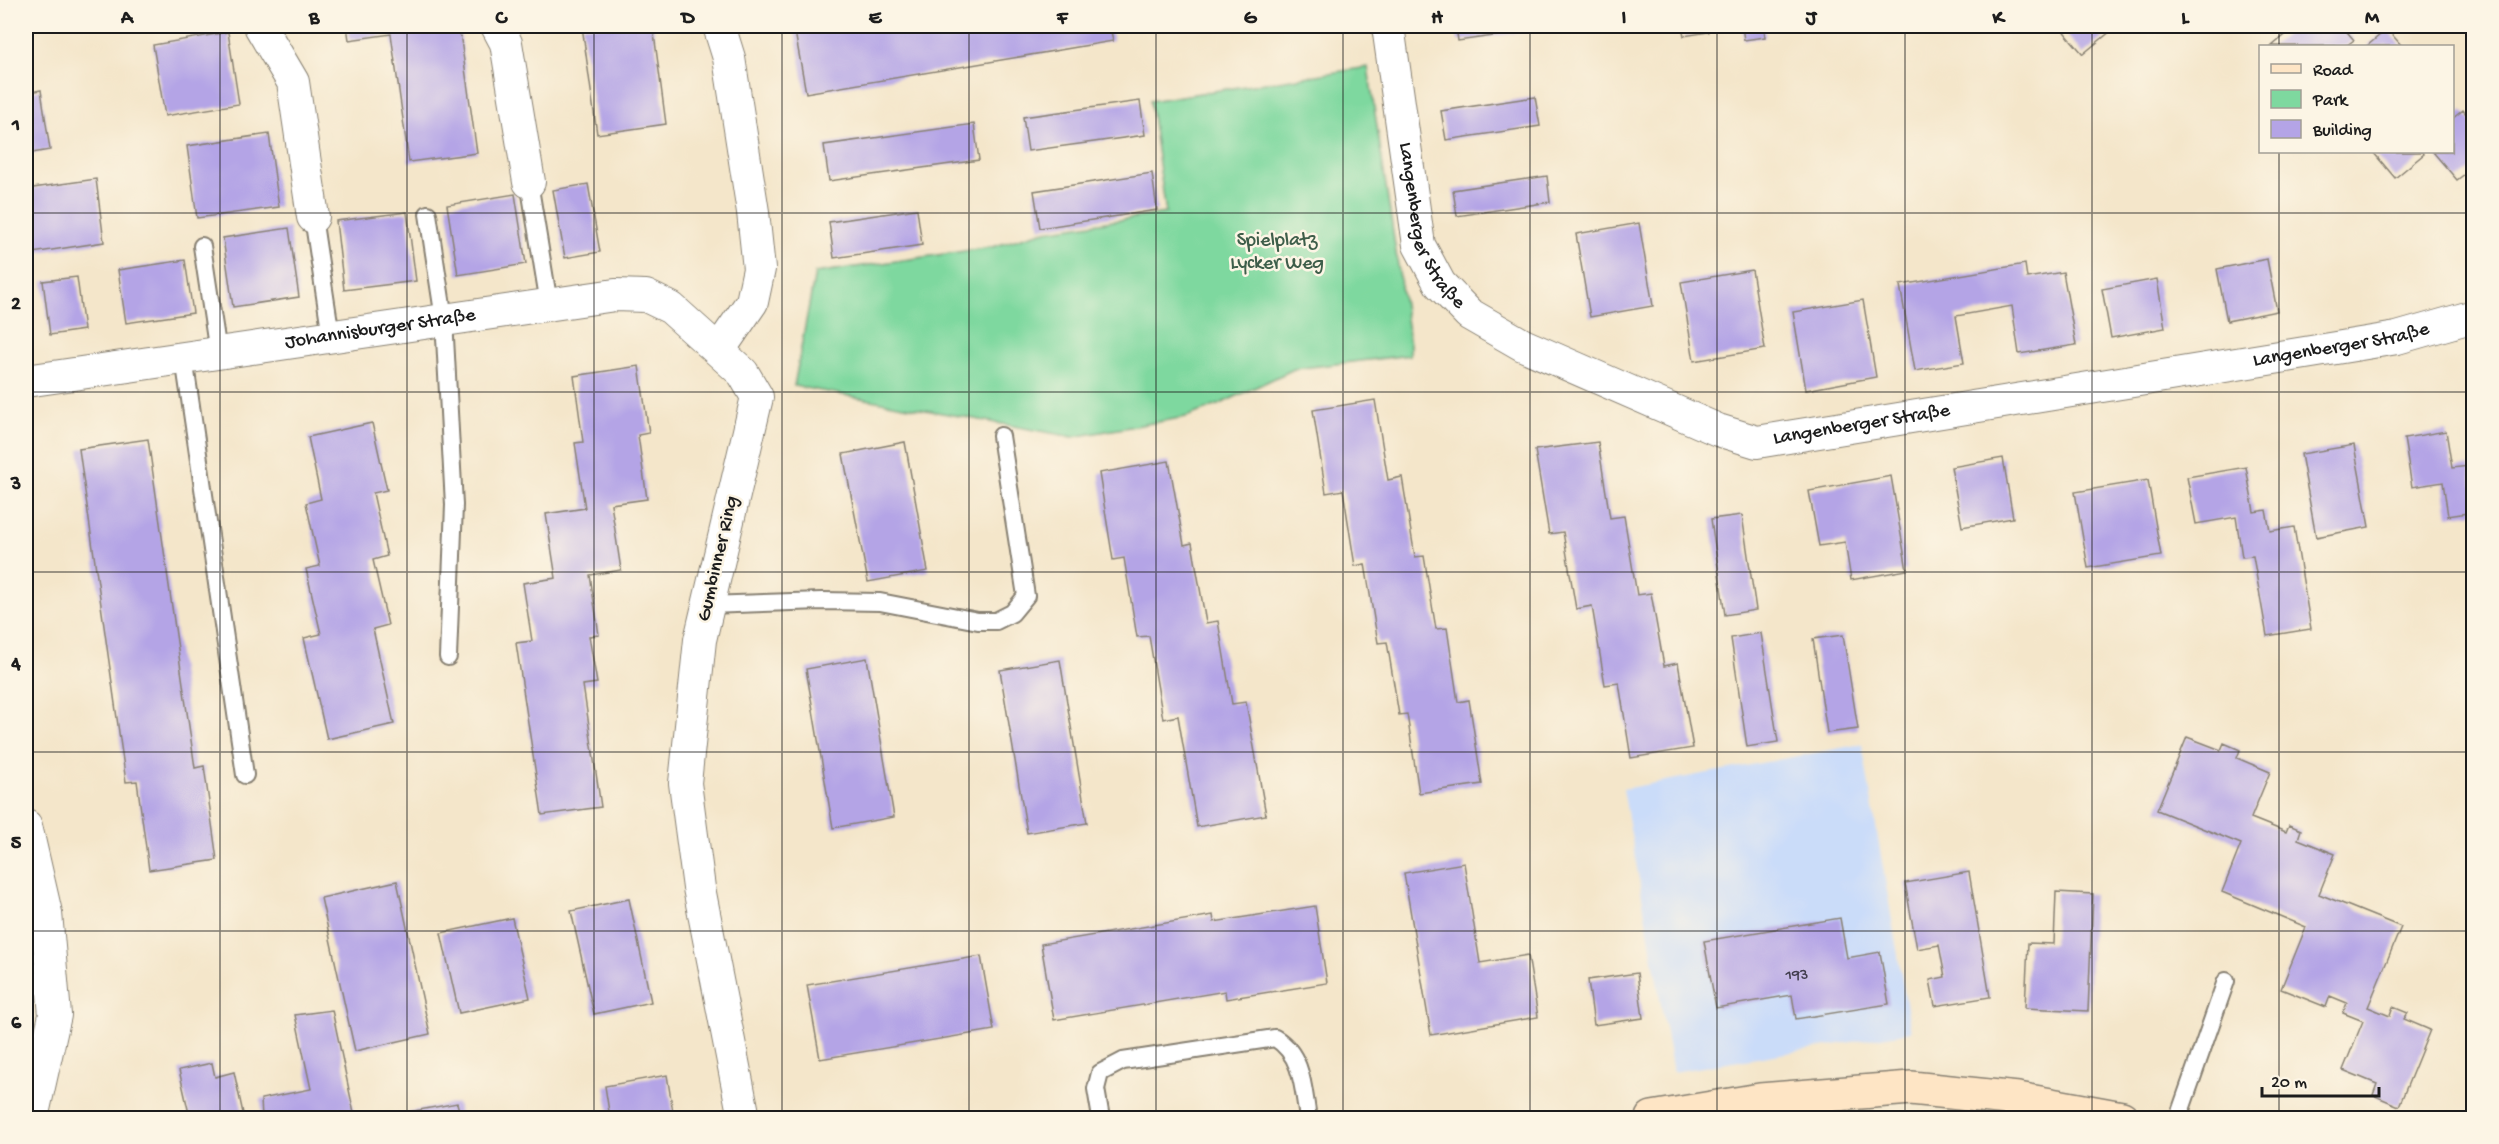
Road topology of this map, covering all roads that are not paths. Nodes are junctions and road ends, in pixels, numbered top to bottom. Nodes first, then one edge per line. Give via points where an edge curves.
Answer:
1 (260, 26) edge
2 (497, 26) edge
3 (719, 26) edge
4 (1388, 26) edge
5 (529, 182) joint
6 (428, 214) dead end
7 (313, 217) joint
8 (202, 246) dead end
9 (549, 304) junction
10 (2474, 316) edge
11 (444, 319) junction
12 (331, 336) junction
13 (719, 350) junction
14 (218, 353) junction
15 (184, 358) junction
16 (26, 381) edge
17 (1001, 436) dead end
18 (708, 605) junction
19 (447, 657) dead end
20 (245, 775) dead end
21 (26, 826) edge
22 (2226, 981) dead end
23 (1762, 1109) edge
24 (32, 1119) edge
25 (744, 1119) edge
26 (1101, 1119) edge
27 (1308, 1119) edge
28 (1652, 1119) edge
29 (2122, 1119) edge
30 (2178, 1119) edge

1 - 7 street via 293,82
2 - 5 street via 506,43
3 - 13 street via 729,58 759,269 752,302
4 - 10 street, Langenberger Straße via 1419,245 1440,284 1469,314 1523,345 1673,412 1757,442 2397,338
5 - 9 lane
6 - 11 lane
7 - 12 lane
8 - 14 lane
9 - 11 street, Johannisburger Straße
9 - 13 street, Johannisburger Straße via 615,295 646,296 671,308
11 - 12 street, Johannisburger Straße
11 - 19 lane via 453,505
12 - 14 street, Johannisburger Straße
13 - 18 street, Gumbinner Ring via 743,373 757,397
14 - 15 street, Johannisburger Straße
15 - 16 street, Johannisburger Straße
15 - 20 lane
17 - 18 lane via 1026,596 1012,613 996,621 978,621 880,602
18 - 25 street, Gumbinner Ring via 700,640 685,783 699,888
21 - 24 street via 46,913 54,1015
22 - 30 lane
23 - 28 main road
23 - 29 main road via 1911,1088 2018,1099
26 - 27 lane via 1096,1089 1100,1073 1110,1066 1275,1038 1285,1044 1300,1067

